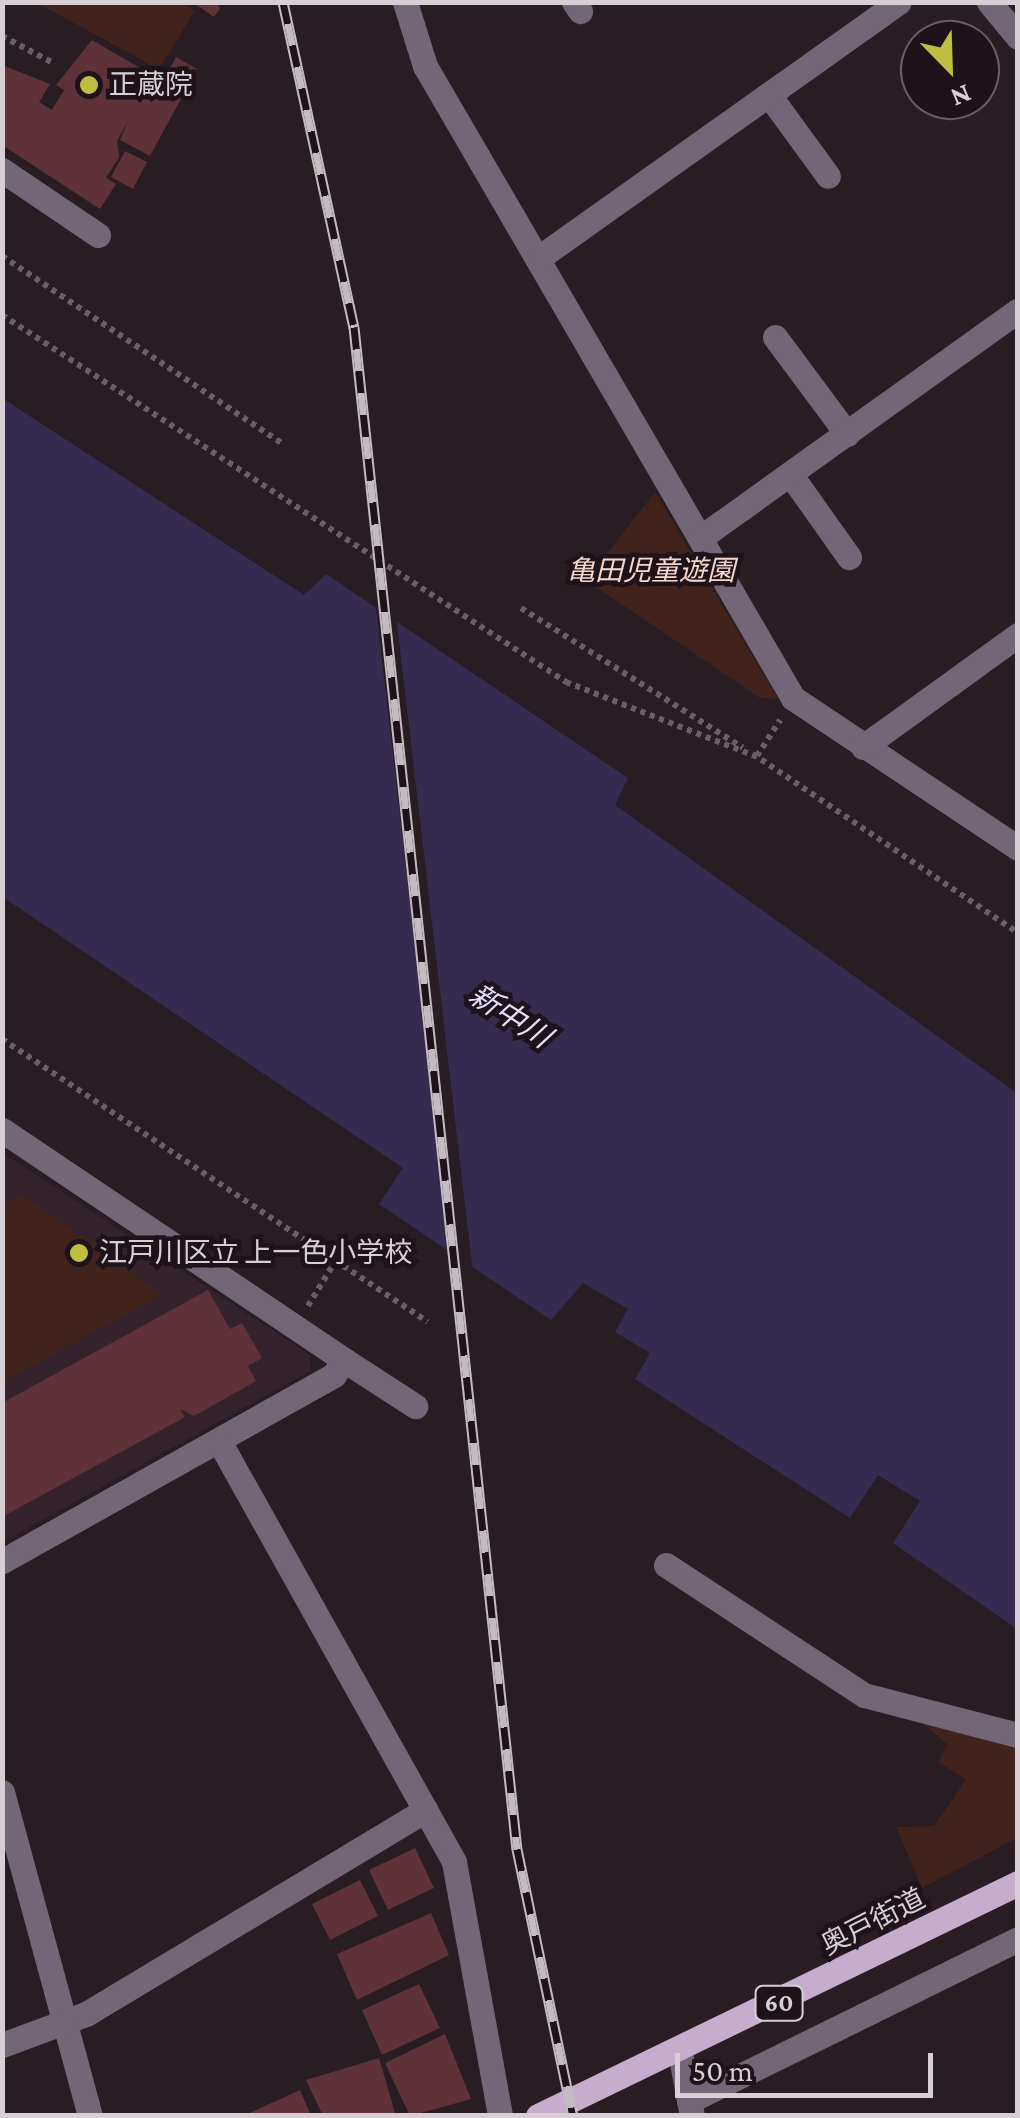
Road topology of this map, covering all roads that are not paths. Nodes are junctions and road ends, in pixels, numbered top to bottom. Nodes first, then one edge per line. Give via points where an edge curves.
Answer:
1 (899, 2) edge
2 (989, 2) edge
3 (411, 6) edge
4 (1018, 36) edge
5 (769, 95) junction
6 (2, 170) edge
7 (828, 176) dead end
8 (98, 235) dead end
9 (540, 257) junction
10 (1018, 310) edge
11 (775, 337) dead end
12 (846, 434) junction
13 (790, 474) junction
14 (700, 538) junction
15 (848, 557) dead end
16 (1018, 636) edge
17 (863, 747) junction
18 (1018, 848) edge
19 (2, 1130) edge
20 (339, 1367) junction
21 (415, 1406) dead end
22 (219, 1440) junction
23 (2, 1561) edge
24 (666, 1565) dead end
25 (1018, 1735) edge
26 (2, 1792) edge
27 (425, 1810) junction
28 (1018, 1883) edge
29 (1018, 1938) edge
30 (66, 2024) junction
31 (2, 2045) edge
32 (680, 2052) junction
33 (690, 2108) edge
34 (90, 2116) edge
35 (500, 2116) edge
36 (538, 2116) edge

1 - 5 street
2 - 4 street
3 - 9 street via 424,66
5 - 7 street
5 - 9 street
6 - 8 street
9 - 14 street
10 - 12 street
11 - 12 street
12 - 13 street
13 - 14 street
13 - 15 street
14 - 17 street via 794,698
16 - 17 street
17 - 18 street
19 - 20 street via 296,1326
20 - 21 street
20 - 22 street
22 - 23 street
22 - 27 street
24 - 25 street via 864,1694
26 - 30 street
27 - 30 street
27 - 35 street via 454,1862
28 - 32 main road, 奥戸街道 / 60
29 - 33 street
30 - 31 street
30 - 34 street
32 - 33 street
32 - 36 main road, 奥戸街道 / 60

